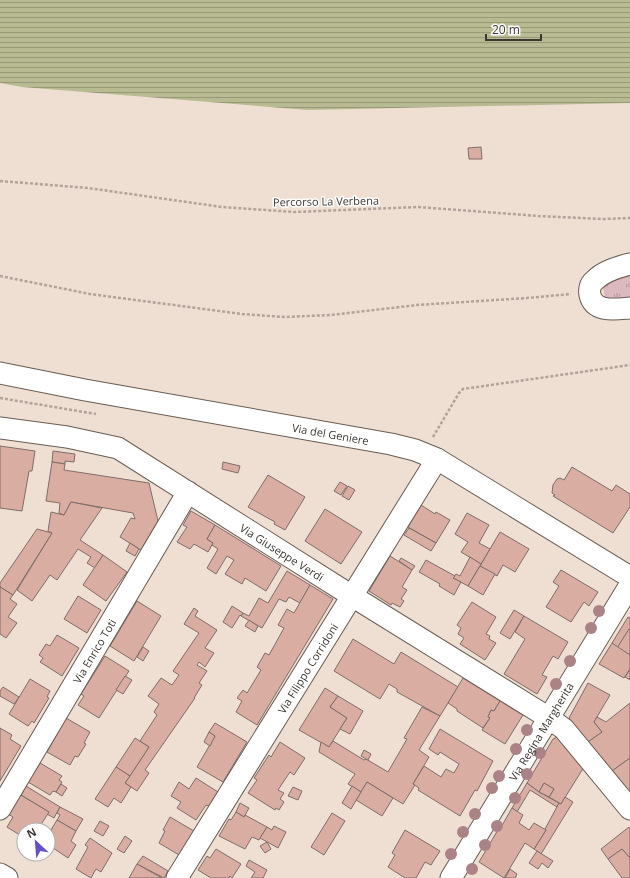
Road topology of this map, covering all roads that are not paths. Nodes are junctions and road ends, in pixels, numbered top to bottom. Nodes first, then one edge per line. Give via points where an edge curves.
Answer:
1 (630, 264) edge
2 (630, 308) edge
3 (0, 373) edge
4 (0, 428) edge
5 (433, 451) junction
6 (188, 492) junction
7 (630, 577) edge
8 (630, 585) edge
9 (352, 596) junction
10 (549, 718) junction
11 (0, 809) edge
12 (630, 809) edge
13 (0, 874) edge
14 (7, 878) edge
15 (177, 878) edge
16 (451, 878) edge

1 - 2 street via 599,276 590,286 590,292 593,302 598,306 611,309
3 - 5 street, Via del Geniere via 416,450
4 - 6 street, Via Giuseppe Verdi via 118,448
5 - 7 street, Via del Geniere
5 - 9 street, Via Filippo Corridoni
6 - 9 street, Via Giuseppe Verdi
6 - 11 street, Via Enrico Toti
8 - 10 street, Via Regina Margherita
9 - 10 street, Via Giuseppe Verdi
9 - 15 street, Via Filippo Corridoni
10 - 12 street, Via Giuseppe Verdi via 564,729
10 - 16 street, Via Regina Margherita
13 - 14 street

